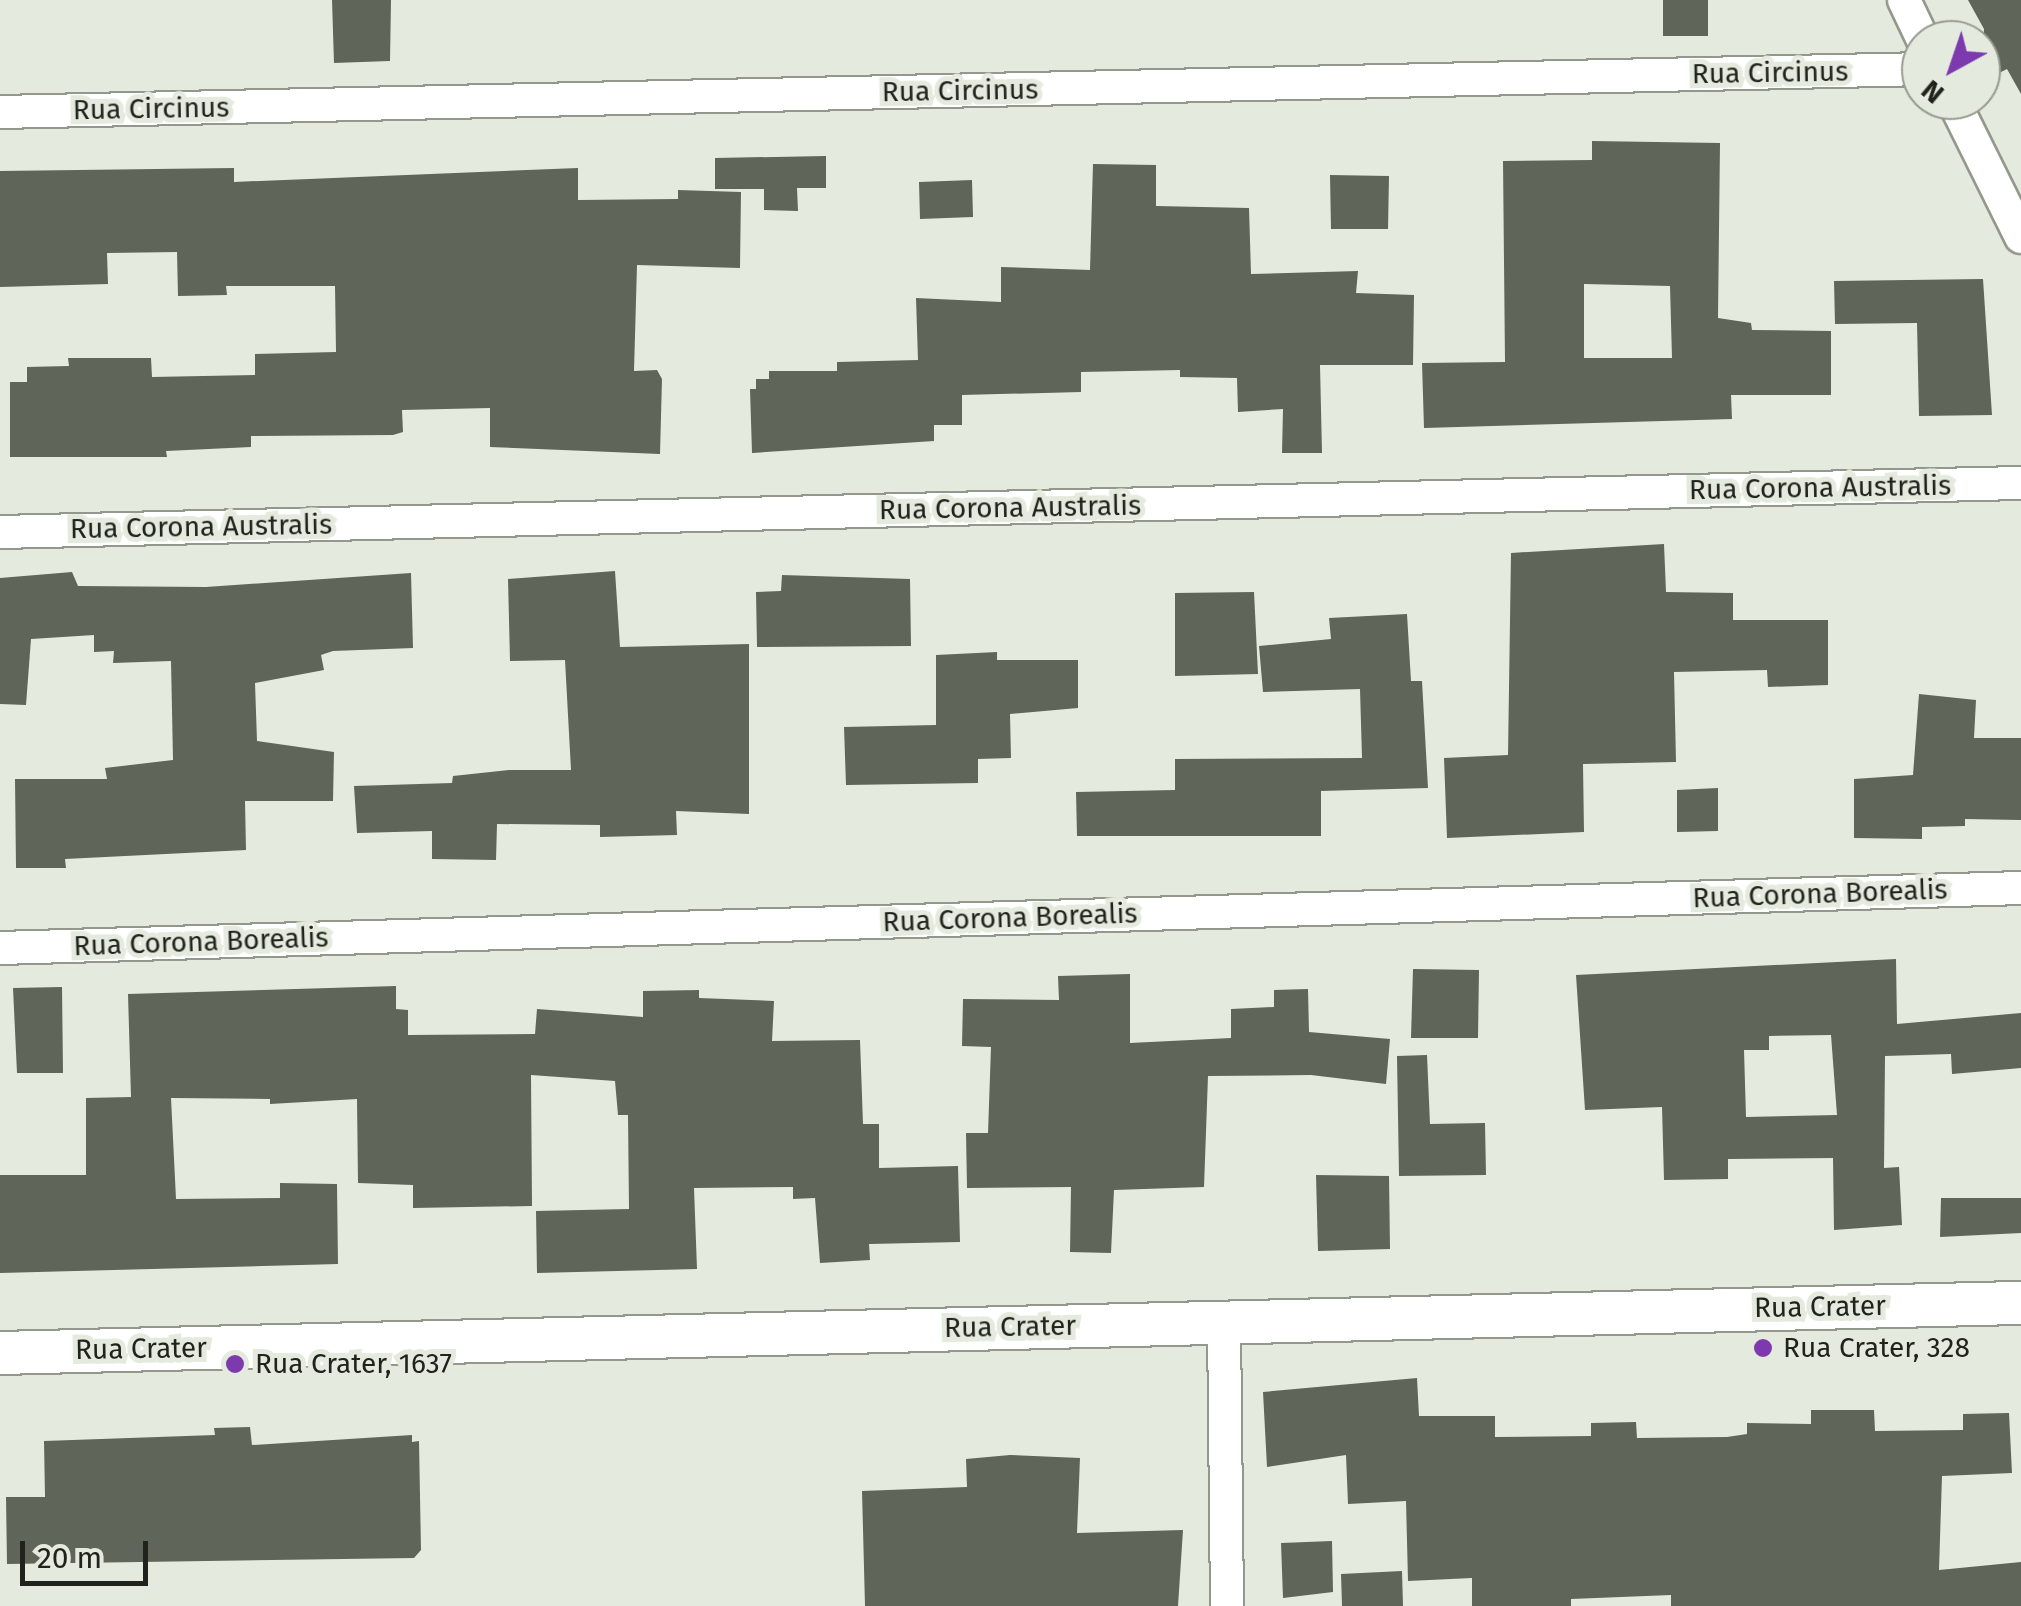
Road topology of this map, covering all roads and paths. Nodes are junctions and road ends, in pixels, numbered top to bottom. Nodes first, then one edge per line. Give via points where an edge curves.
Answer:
1 (1901, 70) edge
2 (0, 112) edge
3 (1963, 120) edge
4 (2021, 238) edge
5 (2021, 483) edge
6 (0, 532) edge
7 (2021, 888) edge
8 (0, 948) edge
9 (2021, 1303) edge
10 (1224, 1321) junction
11 (0, 1353) edge
12 (1227, 1606) edge

1 - 2 street, Rua Circinus
3 - 4 street
5 - 6 street, Rua Corona Australis
7 - 8 street, Rua Corona Borealis
9 - 10 street, Rua Crater
10 - 11 street, Rua Crater
10 - 12 street

